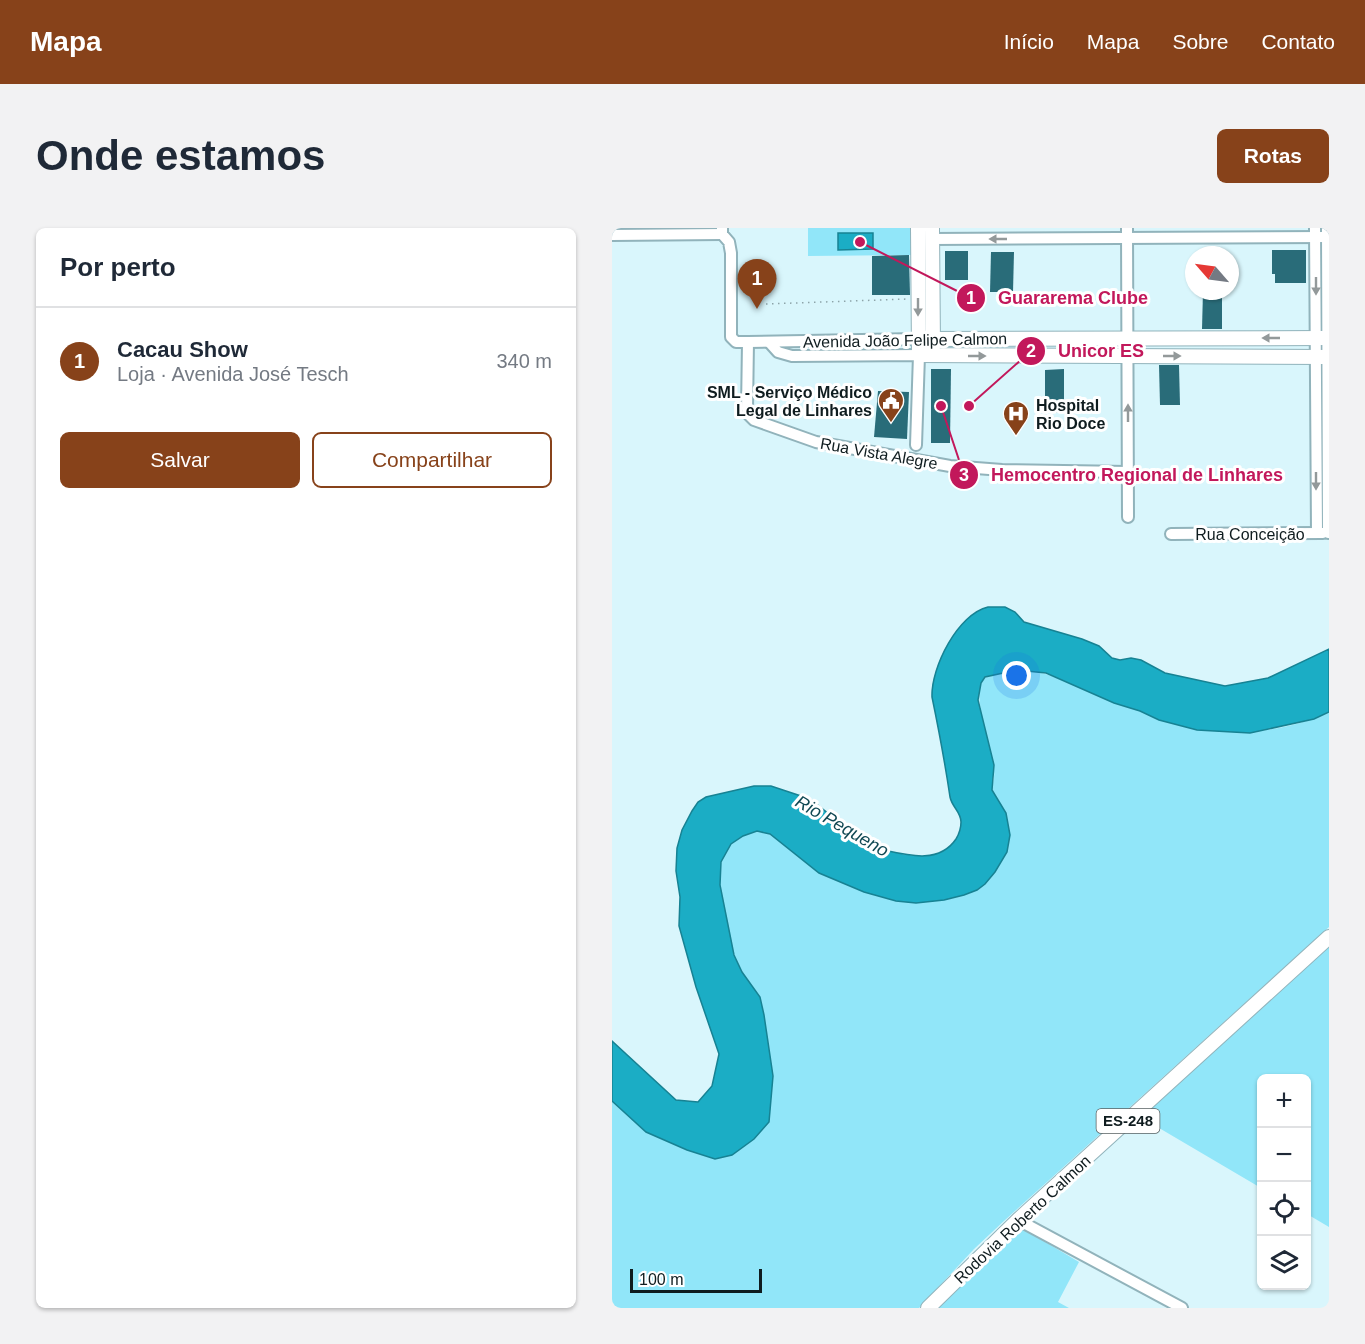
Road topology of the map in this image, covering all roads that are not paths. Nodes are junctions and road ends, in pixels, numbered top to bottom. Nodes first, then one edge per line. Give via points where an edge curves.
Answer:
1 (918, 228) edge
2 (722, 231) edge
3 (1315, 232) edge
4 (932, 233) edge
5 (1127, 233) edge
6 (1328, 234) edge
7 (612, 235) edge
8 (918, 252) junction
9 (1128, 338) junction
10 (1324, 338) edge
11 (918, 339) junction
12 (933, 339) junction
13 (748, 342) junction
14 (769, 342) junction
15 (919, 355) junction
16 (933, 356) junction
17 (1128, 356) junction
18 (1324, 357) edge
19 (916, 446) dead end
20 (1128, 472) junction
21 (1128, 517) dead end
22 (1325, 533) edge
23 (1171, 534) dead end
24 (1329, 937) edge
25 (1018, 1220) junction
26 (928, 1308) edge
27 (1182, 1308) edge

1 - 8 main road
2 - 7 street
2 - 13 street via 731,254 731,337 736,342
3 - 5 street
3 - 6 street
3 -> 10 street
5 -> 4 street
4 - 8 main road
4 - 12 main road
5 - 9 street
6 - 10 street
8 -> 11 main road
10 -> 9 main road, Avenida João Felipe Calmon
9 - 12 main road, Avenida João Felipe Calmon
9 - 17 street
10 - 18 street
11 - 12 main road, Avenida João Felipe Calmon
11 - 14 street, Avenida João Felipe Calmon
11 - 15 main road
12 - 16 main road
13 - 14 street, Avenida João Felipe Calmon
13 - 20 street, Rua Vista Alegre via 749,415 816,442 950,466
14 - 15 street, Avenida João Felipe Calmon via 778,352 792,356
15 - 16 main road, Avenida João Felipe Calmon
15 - 19 street
16 -> 17 main road, Avenida João Felipe Calmon
17 -> 18 main road, Avenida João Felipe Calmon
20 -> 17 street
18 - 22 street
20 - 21 street
22 - 23 street, Rua Conceição
24 - 25 main road, Rodovia Roberto Calmon / ES-248
25 - 26 main road, Rodovia Roberto Calmon / ES-248
25 - 27 street

